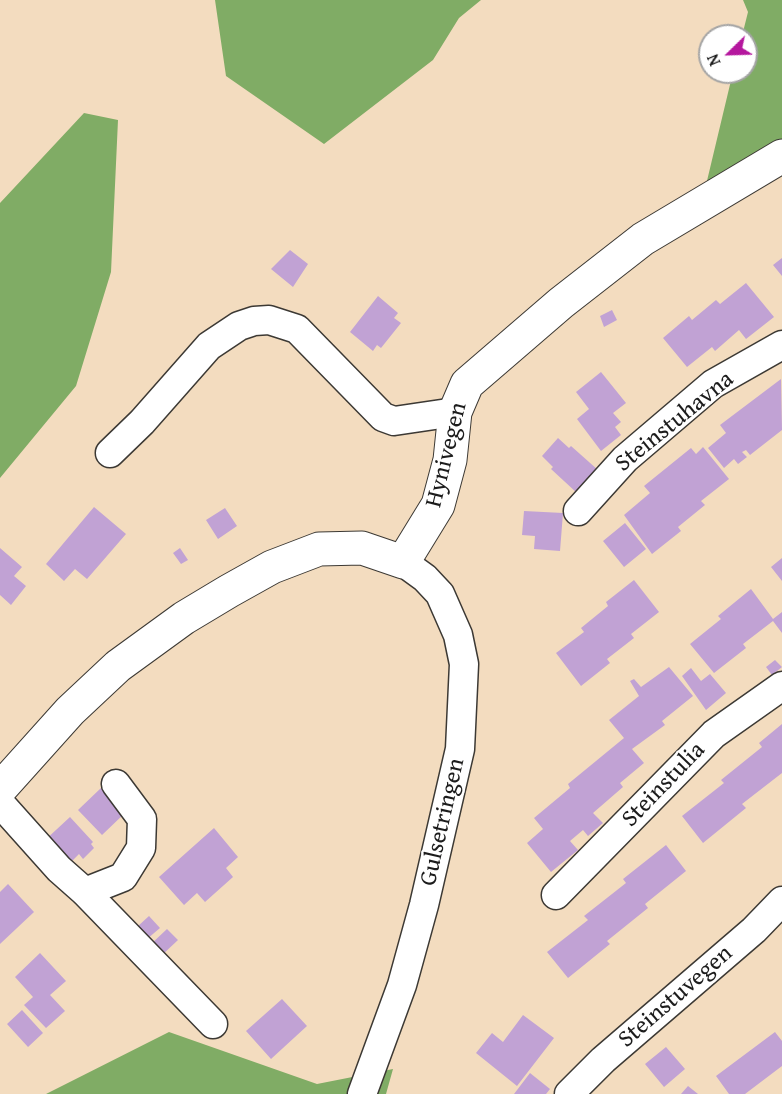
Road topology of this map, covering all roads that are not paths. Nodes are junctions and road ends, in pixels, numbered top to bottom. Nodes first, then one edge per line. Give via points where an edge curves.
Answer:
1 (782, 156) edge
2 (782, 345) edge
3 (455, 412) junction
4 (110, 453) dead end
5 (578, 511) dead end
6 (403, 562) junction
7 (782, 686) edge
8 (116, 784) dead end
9 (0, 789) edge
10 (0, 803) edge
11 (85, 892) junction
12 (556, 895) dead end
13 (782, 901) edge
14 (213, 1024) dead end
15 (362, 1094) edge
16 (569, 1094) edge

1 - 3 main road, Hynivegen via 643,239 579,288 467,384
2 - 5 street, Steinstuhavna via 714,384 625,459
3 - 4 street via 394,421 383,417 297,329 276,321 254,321 209,346
3 - 6 main road, Hynivegen via 450,460 438,505
6 - 9 main road via 362,548 319,549 287,560 229,591 118,666 70,711
6 - 15 street, Gulsetringen via 440,594 458,635 464,664 460,749 402,985
7 - 12 street, Steinstulia via 714,734
8 - 11 street via 142,819 141,848 123,878
10 - 11 street
11 - 14 street
13 - 16 street, Steinstuvegen

